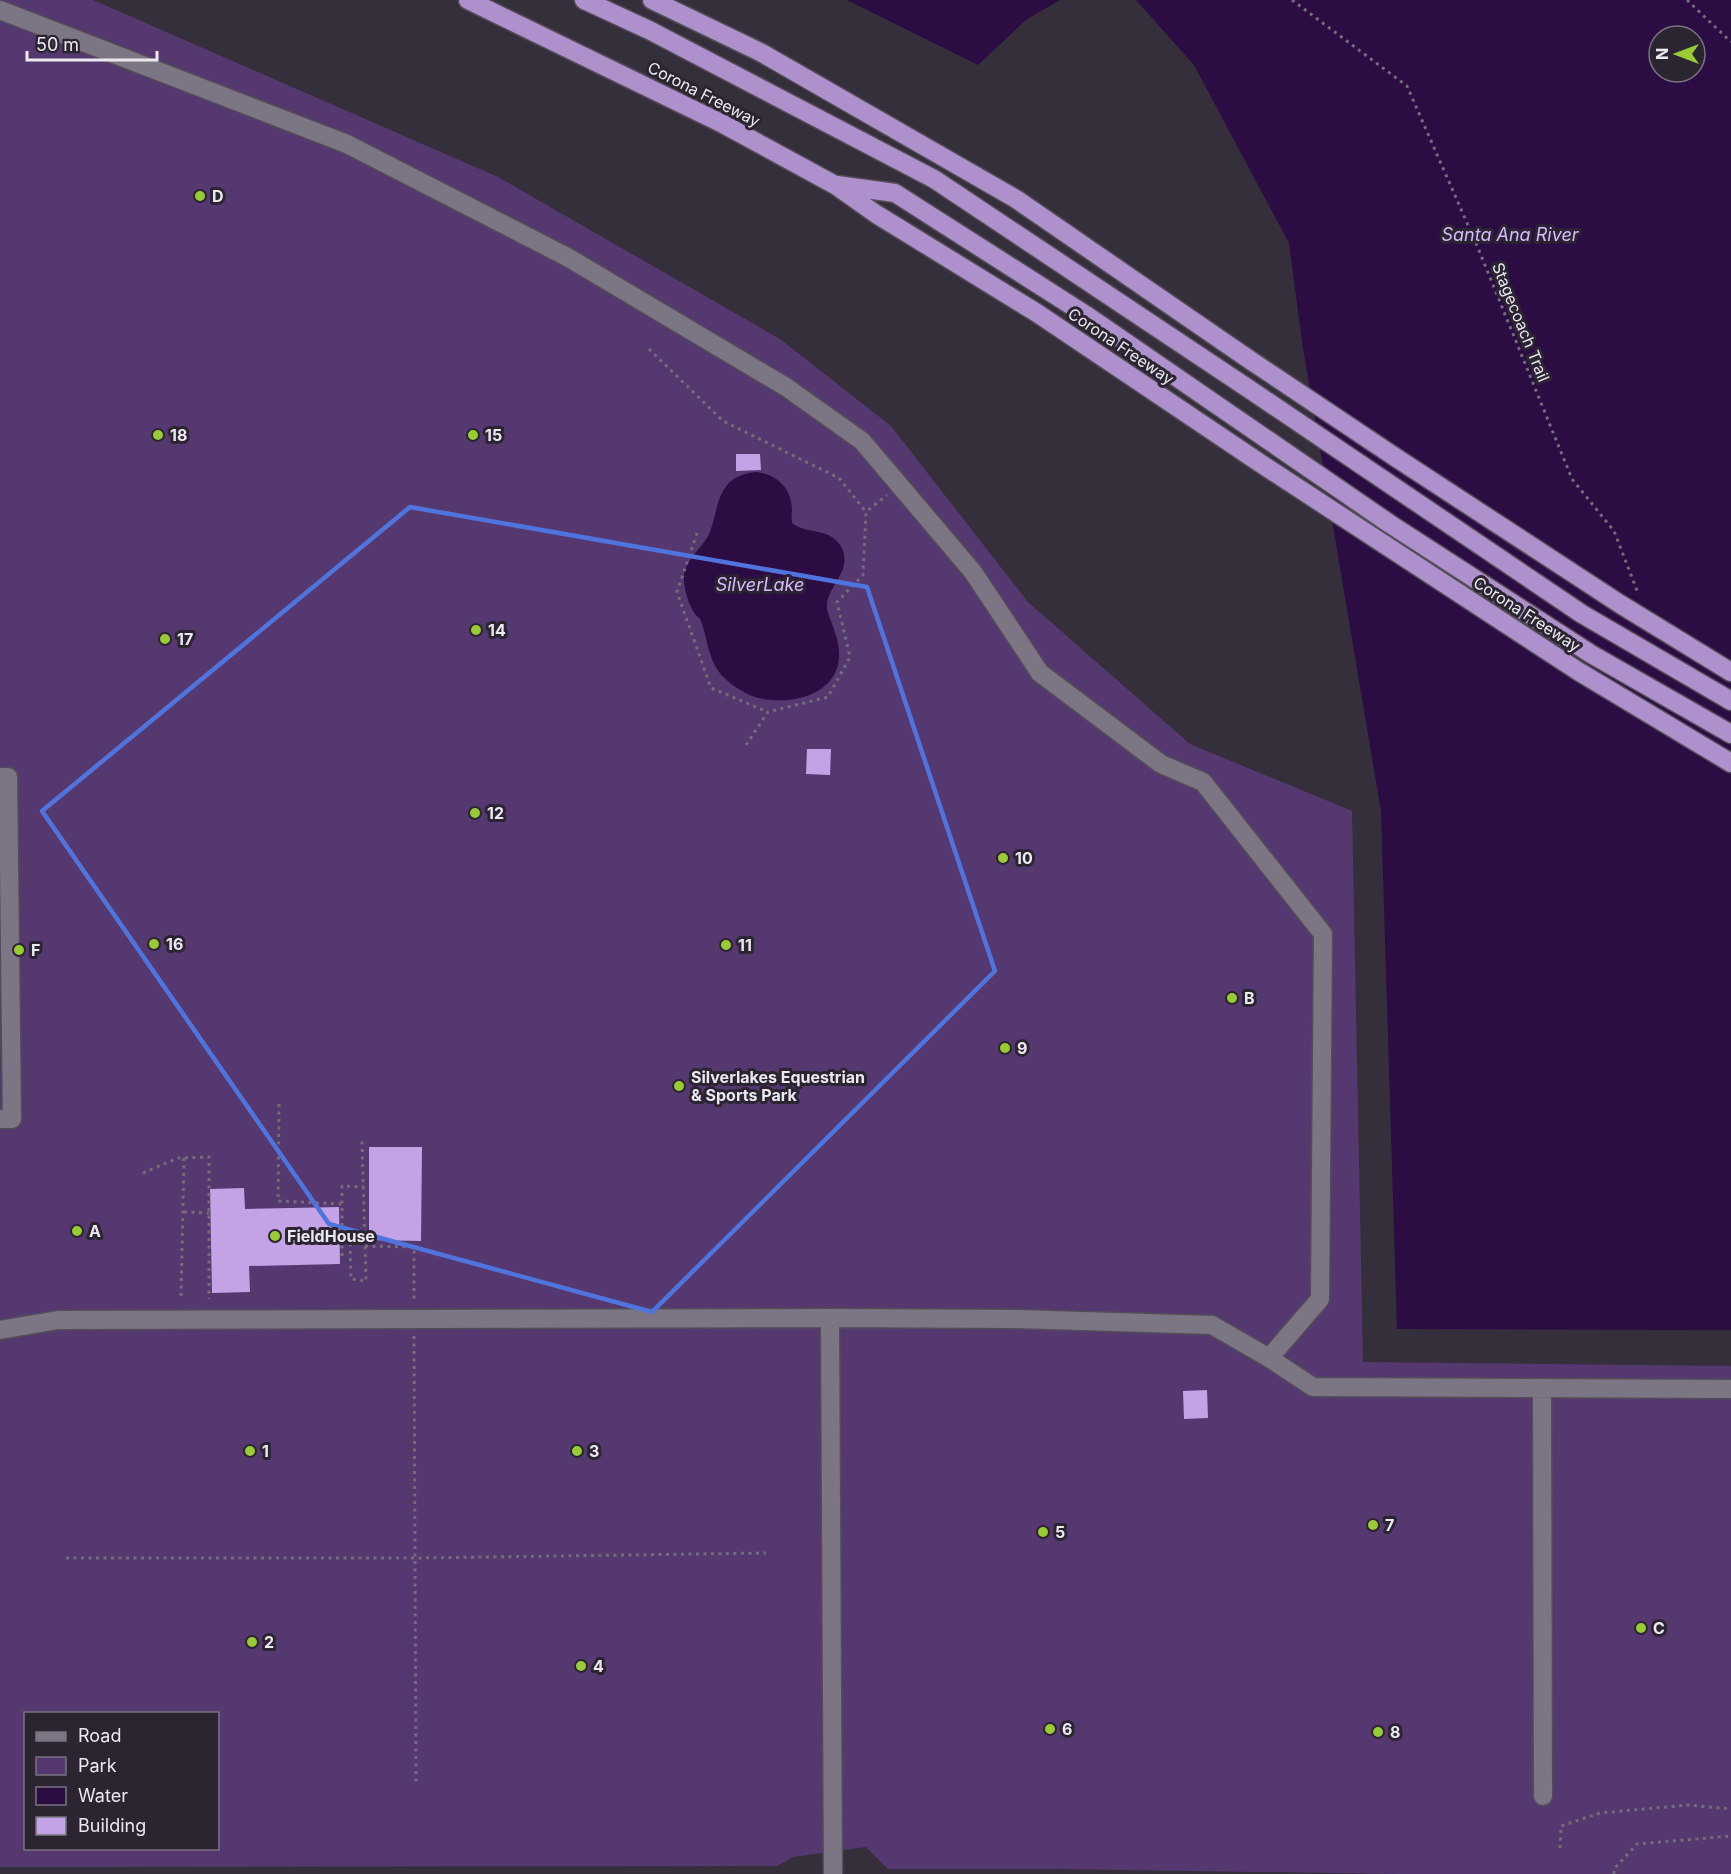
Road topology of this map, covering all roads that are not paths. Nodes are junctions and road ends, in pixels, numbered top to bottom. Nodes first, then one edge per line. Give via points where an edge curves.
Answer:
1 (468, 0) edge
2 (584, 0) edge
3 (652, 0) edge
4 (0, 10) edge
5 (835, 185) junction
6 (1731, 672) edge
7 (1731, 701) edge
8 (1731, 734) edge
9 (1731, 764) edge
10 (0, 777) edge
11 (0, 1119) edge
12 (830, 1318) junction
13 (0, 1330) edge
14 (1269, 1358) junction
15 (1542, 1388) junction
16 (1731, 1389) edge
17 (1543, 1796) dead end
18 (833, 1874) edge

1 - 5 highway, Corona Freeway via 723,124
2 - 7 highway via 934,179 1582,615
3 - 6 highway via 762,53 1016,199 1247,358 1620,604
4 - 14 lane via 347,144 569,258 786,387 862,441 973,572 1040,673 1161,764 1203,782 1323,934 1320,1299
5 - 8 highway via 895,193 1086,315 1390,524 1591,654
5 - 9 highway, Corona Freeway via 1037,313 1578,671
10 - 11 lane via 8,777 12,1119
12 - 13 lane via 58,1320
12 - 14 lane via 1212,1325
12 - 18 lane
14 - 15 lane via 1313,1387
15 - 16 lane
15 - 17 lane

